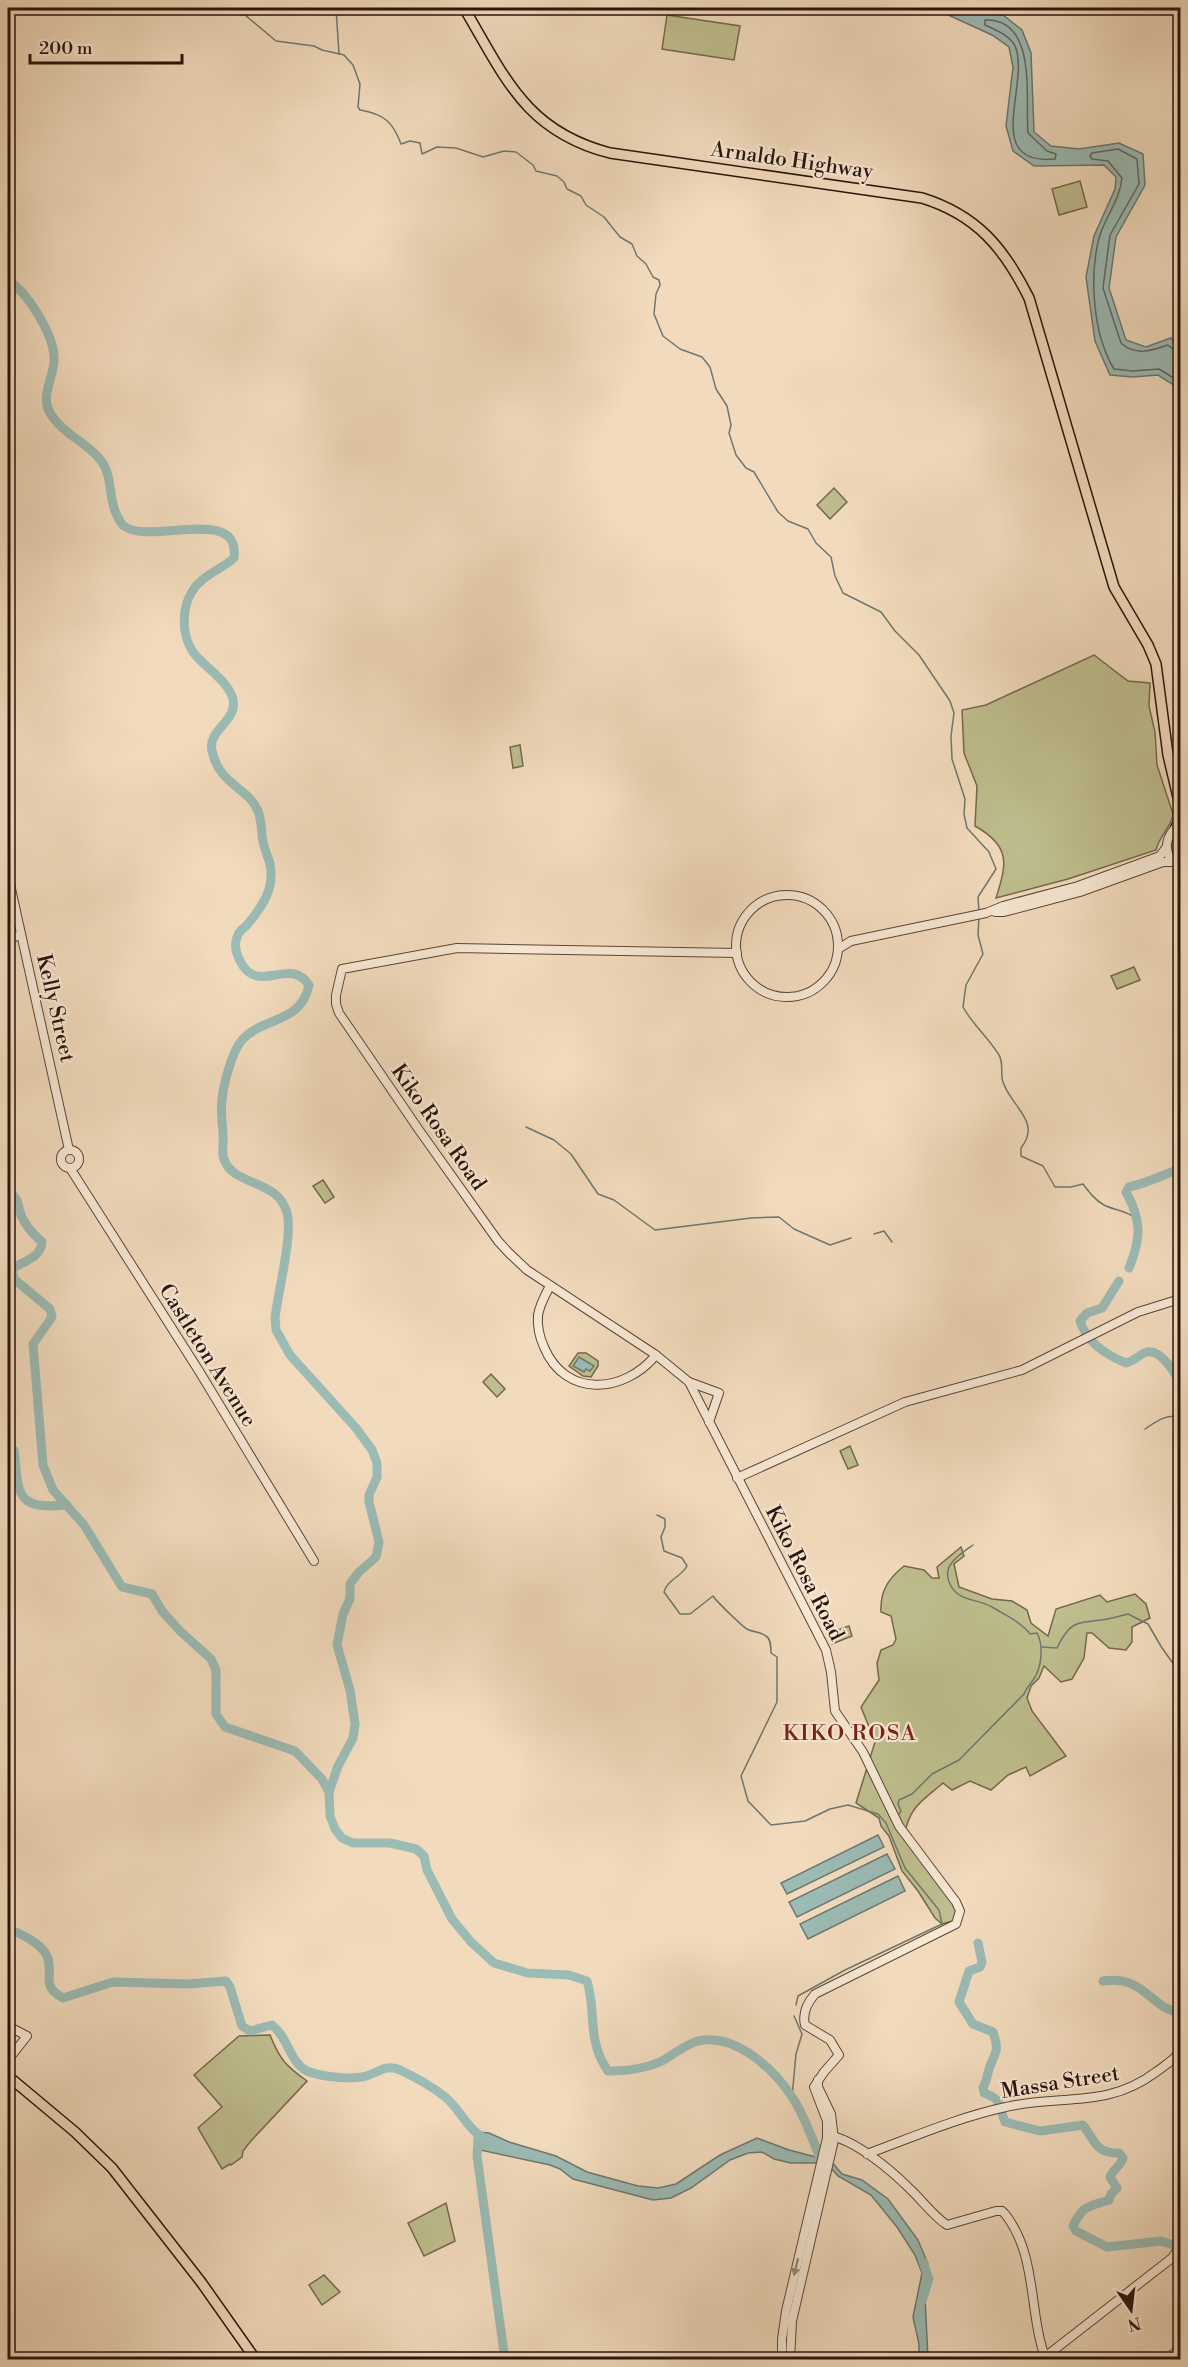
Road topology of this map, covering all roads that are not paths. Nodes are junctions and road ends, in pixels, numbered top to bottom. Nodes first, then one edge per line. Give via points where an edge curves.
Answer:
1 (464, 8) edge
2 (1180, 806) edge
3 (1179, 824) edge
4 (1166, 848) junction
5 (1179, 863) edge
6 (8, 875) edge
7 (988, 912) junction
8 (836, 932) junction
9 (882, 933) junction
10 (21, 935) junction
11 (8, 939) edge
12 (838, 949) junction
13 (737, 953) junction
14 (69, 1150) junction
15 (70, 1168) junction
16 (550, 1286) junction
17 (1180, 1299) edge
18 (656, 1355) junction
19 (689, 1382) junction
20 (709, 1422) junction
21 (737, 1478) junction
22 (314, 1561) dead end
23 (8, 2026) edge
24 (1180, 2052) edge
25 (8, 2060) edge
26 (8, 2076) edge
27 (830, 2139) junction
28 (867, 2154) junction
29 (823, 2172) junction
30 (1179, 2248) edge
31 (1180, 2348) edge
32 (1046, 2358) edge
33 (256, 2360) edge
34 (782, 2360) edge
35 (790, 2360) edge
36 (1166, 2360) edge

1 - 2 main road, Arnaldo Highway via 524,104 541,121 585,146 610,153 902,194 941,204 990,237 1029,298 1114,587 1152,653
3 - 4 street via 1170,834
4 - 5 street via 1170,858
4 - 7 street via 1160,856 1124,870
5 - 7 street via 1163,862 1060,898 1004,912
6 - 10 street, Kelly Street
7 - 9 street
8 - 9 street via 850,936
8 - 12 street
8 - 13 street via 825,912 813,902 791,895 772,898 746,916 737,938
9 - 12 street via 851,941
10 - 11 street
10 - 14 street, Kelly Street
12 - 13 street via 825,980 807,992 787,997 767,993 750,981
13 - 16 street, Kiko Rosa Road via 457,948 342,969 336,995 339,1013 498,1241
14 - 15 street via 61,1161
14 - 15 street via 79,1158
15 - 22 street, Castleton Avenue
16 - 18 street, Kiko Rosa Road
16 - 18 street via 541,1302 538,1329 546,1353 571,1378 588,1384 625,1381
17 - 21 street via 1138,1312 1022,1370 905,1402
18 - 19 street, Kiko Rosa Road
19 - 20 street, Kiko Rosa Road
19 - 20 street via 719,1394
20 - 21 street, Kiko Rosa Road
21 - 27 street, Kiko Rosa Road via 826,1650 835,1711 863,1752 899,1826 960,1911 956,1924 815,1994 809,2001 805,2025 830,2040 839,2055 818,2079 814,2090
23 - 25 street via 27,2036
24 - 28 street, Massa Street via 1131,2089 1105,2097 1029,2102 1002,2108
26 - 33 main road via 112,2168
27 - 28 street via 843,2139
27 - 29 street
28 - 32 street via 909,2187 943,2223 950,2225 999,2211 1008,2218 1026,2254 1036,2325
29 -> 34 street via 784,2319
29 - 35 street via 792,2321
30 - 32 street via 1172,2258
31 - 36 street

